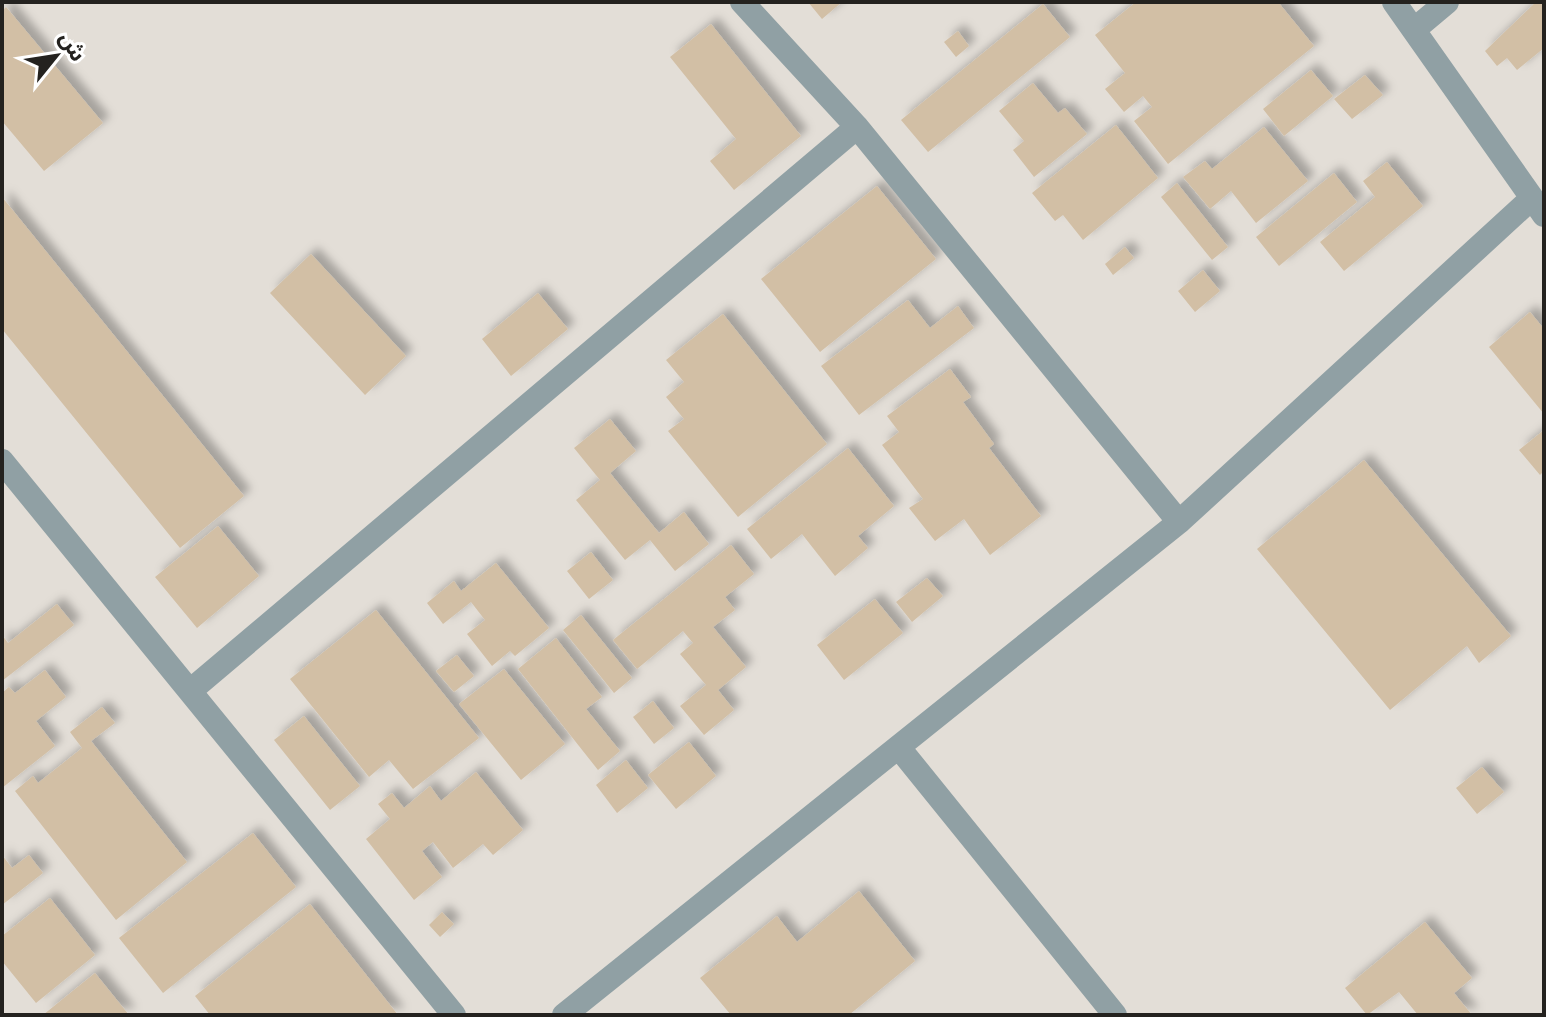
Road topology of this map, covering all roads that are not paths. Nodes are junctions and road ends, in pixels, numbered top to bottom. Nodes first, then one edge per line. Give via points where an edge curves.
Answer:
1 (742, 2) edge
2 (1394, 2) edge
3 (1447, 2) edge
4 (1416, 28) junction
5 (857, 127) junction
6 (1538, 207) edge
7 (2, 461) edge
8 (1179, 522) junction
9 (190, 691) junction
10 (900, 749) junction
11 (454, 1015) edge
12 (564, 1015) edge
13 (1115, 1015) edge

1 - 5 street
2 - 4 street
3 - 4 street
4 - 6 street
5 - 8 street
5 - 9 street
6 - 8 street
7 - 9 street
8 - 10 street
9 - 11 street
10 - 12 street
10 - 13 street

